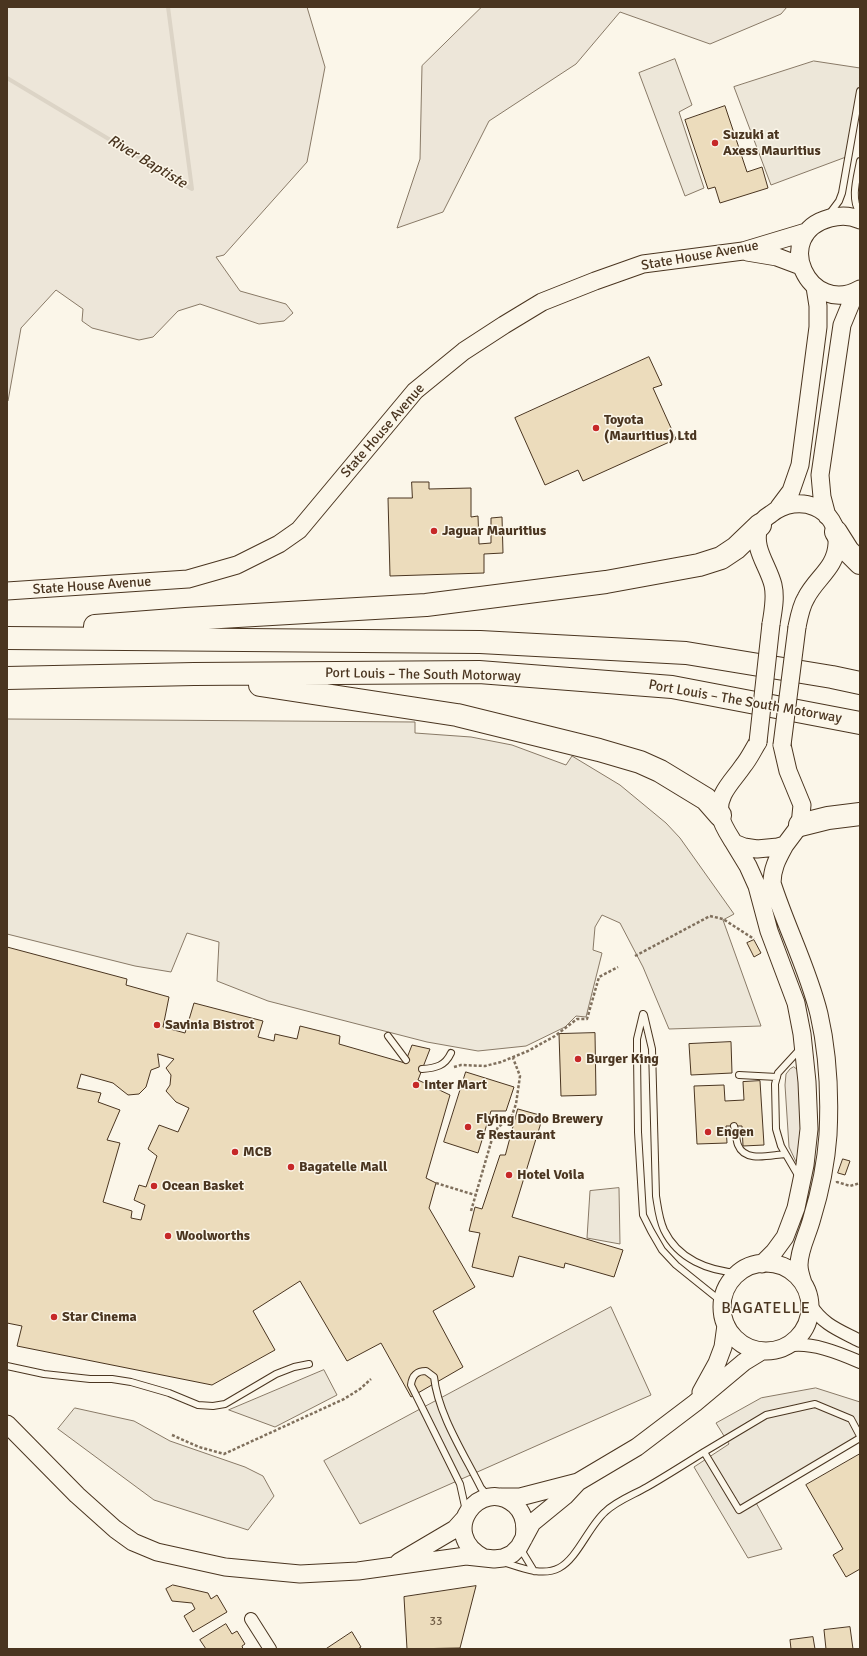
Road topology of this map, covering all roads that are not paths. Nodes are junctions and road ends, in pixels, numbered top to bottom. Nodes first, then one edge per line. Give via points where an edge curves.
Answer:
1 (860, 91) edge
2 (860, 161) edge
3 (860, 214) edge
4 (825, 219) junction
5 (860, 220) edge
6 (806, 232) junction
7 (743, 251) junction
8 (801, 266) junction
9 (815, 287) junction
10 (858, 290) edge
11 (779, 507) junction
12 (832, 524) junction
13 (760, 525) junction
14 (860, 563) edge
15 (7, 591) edge
16 (16, 638) edge
17 (194, 674) junction
18 (7, 678) edge
19 (860, 683) edge
20 (860, 723) edge
21 (860, 814) edge
22 (720, 815) junction
23 (800, 825) junction
24 (734, 843) junction
25 (785, 845) junction
26 (388, 1036) dead end
27 (803, 1046) junction
28 (451, 1053) dead end
29 (406, 1060) dead end
30 (422, 1069) dead end
31 (739, 1075) dead end
32 (777, 1077) junction
33 (828, 1122) junction
34 (734, 1126) dead end
35 (836, 1143) dead end
36 (785, 1154) junction
37 (801, 1182) junction
38 (826, 1188) dead end
39 (816, 1203) junction
40 (762, 1264) junction
41 (738, 1273) junction
42 (802, 1283) junction
43 (722, 1302) junction
44 (810, 1304) junction
45 (726, 1325) junction
46 (860, 1341) edge
47 (787, 1346) junction
48 (762, 1351) junction
49 (860, 1362) edge
50 (309, 1364) dead end
51 (7, 1366) edge
52 (695, 1403) junction
53 (7, 1424) edge
54 (860, 1437) edge
55 (704, 1452) junction
56 (578, 1482) junction
57 (495, 1497) junction
58 (465, 1516) junction
59 (521, 1543) junction
60 (489, 1559) junction
61 (391, 1566) junction
62 (534, 1571) junction
63 (251, 1619) dead end
64 (270, 1649) edge

1 - 4 lane via 842,193 835,208
2 - 3 lane via 855,196
4 - 5 main road via 846,215
4 - 6 main road, State House Avenue
6 - 7 main road, State House Avenue
6 - 8 main road via 799,254
7 - 8 main road via 777,257
7 - 15 main road, State House Avenue via 643,264 542,302 504,324 464,351 415,391 299,530 264,553 238,565 188,580
8 - 9 main road via 806,278
9 - 10 main road via 835,295
9 - 11 main road via 818,328 800,465 791,491
10 - 12 main road via 842,325 820,475 822,497
11 - 12 main road via 799,502 810,504 822,511
11 - 13 main road
12 - 14 highway via 848,551
12 - 23 main road, bridge via 838,543 833,564 805,599 796,627 782,744 788,771 802,805
13 - 16 highway via 736,548 721,558 699,565 606,582 426,605 87,626
13 - 22 main road, bridge via 757,535 758,546 773,585 774,606 758,742 725,790 721,799
16 - 19 highway via 480,642 686,653
17 - 18 highway, Port Louis – The South Motorway
17 - 20 highway, Port Louis – The South Motorway via 494,674 672,687
17 - 22 highway via 457,715 599,750 660,771 706,799
21 - 23 highway
22 - 24 main road
23 - 25 main road
24 - 25 main road via 757,849 772,849
24 - 27 main road via 757,886 769,931 796,1003
25 - 33 main road via 776,861 772,883 819,1014 826,1066
26 - 29 lane
27 - 32 lane
27 - 37 main road via 809,1129
28 - 30 lane via 448,1060 437,1068
31 - 32 lane
32 - 36 lane via 774,1084 776,1129
33 - 35 lane
33 - 39 main road
34 - 36 lane via 738,1146 745,1155 753,1157
36 - 37 lane
37 - 40 main road via 796,1208 785,1237
38 - 39 lane
39 - 42 main road via 799,1265
40 - 41 main road
40 - 42 main road via 774,1264 785,1268
41 - 43 main road via 730,1281
41 - 43 lane via 712,1269 686,1257 664,1231 656,1196 652,1049 643,1014 636,1055 643,1214 662,1250 676,1265
42 - 44 main road via 808,1293
43 - 45 main road via 722,1314
44 - 46 street via 817,1316 828,1325
44 - 47 main road via 809,1317 804,1328
45 - 48 main road via 740,1343
45 - 52 main road via 723,1347 717,1363
47 - 48 main road
47 - 49 street via 812,1346
48 - 52 main road via 744,1362
50 - 51 lane via 276,1374 225,1404 213,1406 198,1405 169,1393 112,1378 90,1379 44,1374
52 - 56 main road via 637,1447
53 - 61 main road via 77,1495 116,1529 133,1542 157,1552 225,1567 300,1574 324,1574
54 - 55 lane via 851,1419 815,1404 766,1415
54 - 55 lane via 739,1510
55 - 62 lane via 646,1488 611,1506 595,1522 572,1557 559,1568
56 - 57 main road via 520,1497
56 - 59 main road via 532,1523
57 - 58 main road via 480,1500
57 - 58 lane via 481,1488 444,1414 434,1377 426,1371 414,1374 411,1385 460,1484
57 - 59 main road via 511,1501 519,1508 526,1528
58 - 60 main road via 462,1528 466,1542 475,1554
58 - 61 main road via 455,1529
59 - 60 main road via 512,1554
59 - 62 lane
60 - 61 main road via 466,1556
60 - 62 lane
63 - 64 street

